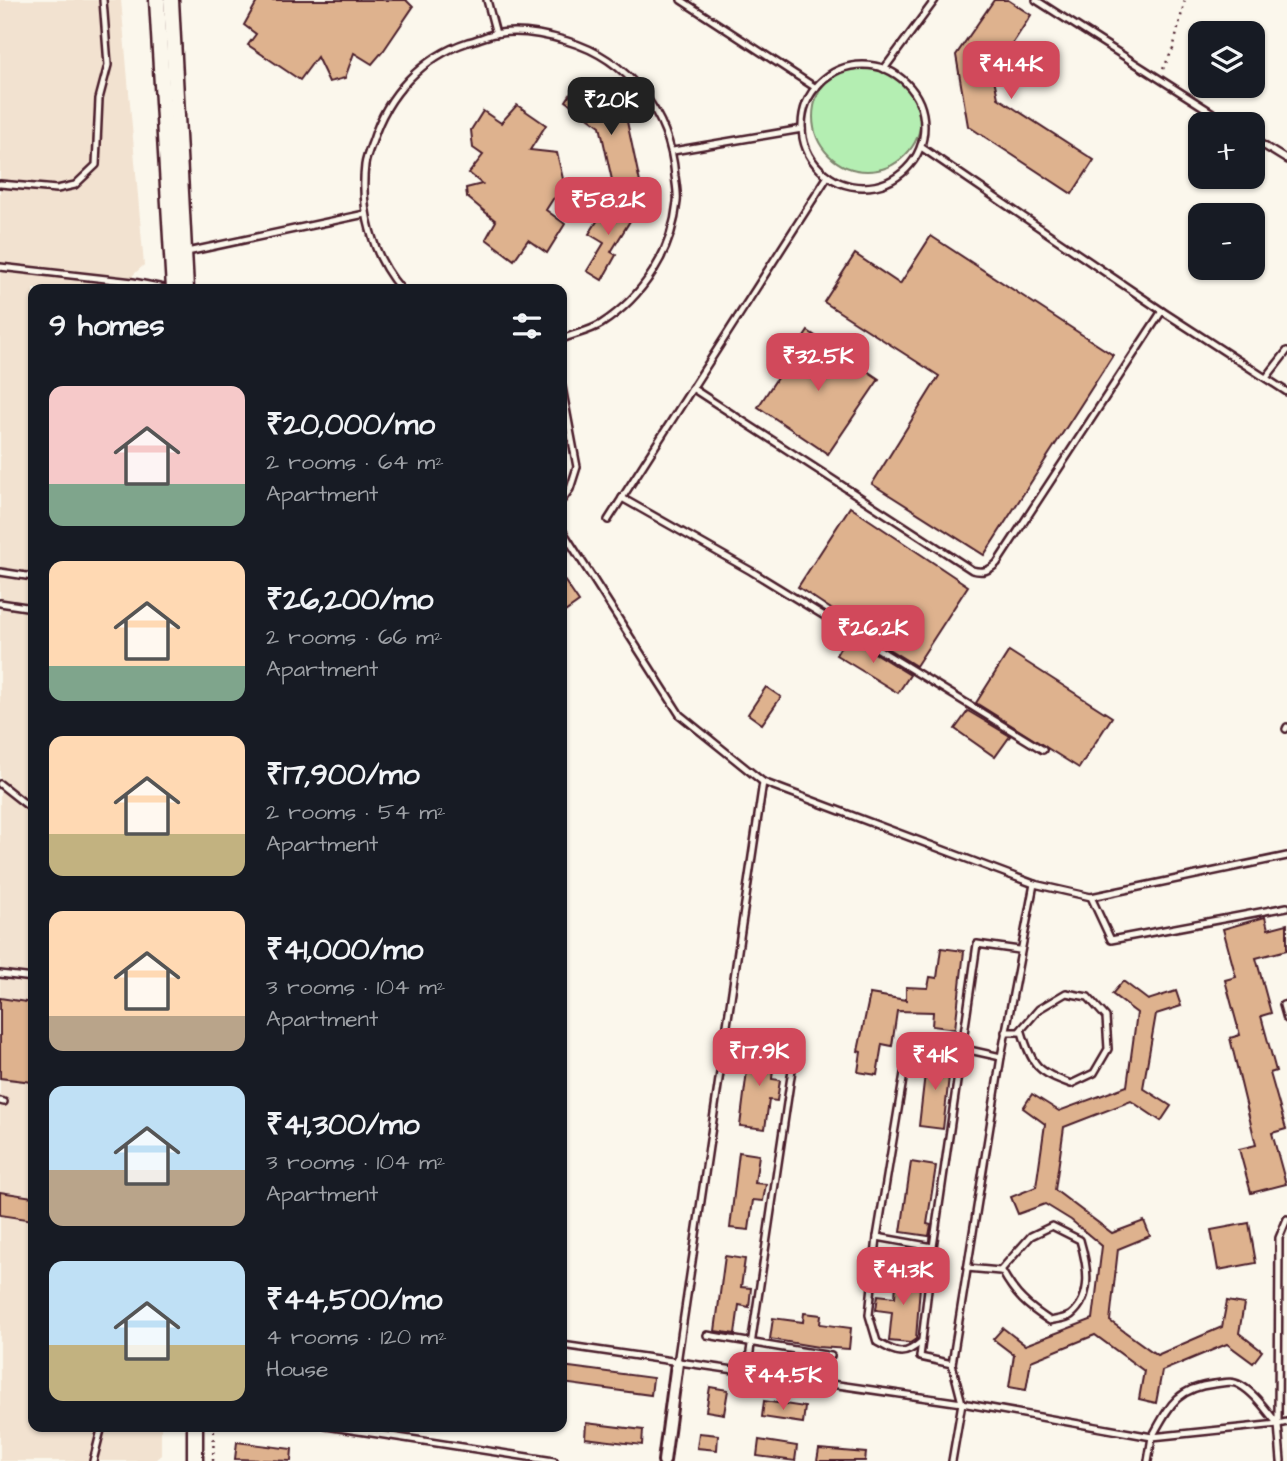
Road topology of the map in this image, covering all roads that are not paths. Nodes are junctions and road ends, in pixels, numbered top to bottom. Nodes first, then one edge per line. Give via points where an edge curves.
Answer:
1 (103, 0) edge
2 (157, 0) edge
3 (171, 0) edge
4 (487, 0) edge
5 (681, 0) edge
6 (935, 0) edge
7 (1036, 0) edge
8 (496, 33) junction
9 (884, 69) junction
10 (816, 88) junction
11 (1211, 112) edge
12 (802, 129) junction
13 (1265, 146) edge
14 (921, 147) junction
15 (673, 151) junction
16 (1287, 160) edge
17 (828, 176) junction
18 (0, 184) edge
19 (365, 214) junction
20 (185, 253) junction
21 (0, 267) edge
22 (144, 284) edge
23 (172, 284) edge
24 (186, 284) edge
25 (397, 284) edge
26 (1162, 311) junction
27 (567, 337) edge
28 (1287, 351) edge
29 (1266, 379) junction
30 (692, 388) junction
31 (1287, 392) edge
32 (567, 414) edge
33 (567, 493) edge
34 (622, 498) junction
35 (608, 520) dead end
36 (567, 538) edge
37 (0, 572) edge
38 (28, 576) edge
39 (0, 603) edge
40 (28, 607) edge
41 (1043, 750) dead end
42 (763, 782) junction
43 (0, 784) edge
44 (28, 806) edge
45 (1287, 856) edge
46 (1034, 884) junction
47 (1090, 897) junction
48 (1287, 907) edge
49 (1019, 950) junction
50 (0, 974) edge
51 (28, 977) edge
52 (1287, 1004) edge
53 (1287, 1018) edge
54 (1005, 1032) junction
55 (1019, 1032) junction
56 (963, 1049) junction
57 (794, 1056) dead end
58 (1001, 1057) junction
59 (1287, 1219) edge
60 (877, 1237) junction
61 (933, 1247) junction
62 (967, 1268) junction
63 (1000, 1271) junction
64 (707, 1335) dead end
65 (922, 1341) junction
66 (751, 1342) junction
67 (567, 1346) edge
68 (831, 1356) dead end
69 (677, 1363) junction
70 (952, 1364) junction
71 (747, 1373) junction
72 (962, 1404) junction
73 (1287, 1422) edge
74 (1278, 1424) junction
75 (100, 1432) edge
76 (195, 1432) edge
77 (365, 1432) edge
78 (1152, 1437) junction
79 (93, 1461) edge
80 (195, 1461) edge
81 (554, 1461) edge
82 (664, 1461) edge
83 (952, 1461) edge
84 (1148, 1461) edge
85 (1281, 1461) edge

1 - 18 lane via 108,65 99,99 96,165 75,185 57,189
2 - 23 main road
3 - 20 main road
4 - 8 lane
5 - 10 lane
6 - 9 lane
7 - 11 lane
8 - 15 lane via 542,33 587,47 626,72 655,108
8 - 19 lane via 449,48 409,77 394,97 380,117 365,164
9 - 10 lane via 859,65 835,72
9 - 14 lane via 905,81 919,100 925,124
10 - 12 lane via 805,107
12 - 15 lane
12 - 17 lane via 809,155
13 - 16 lane
14 - 17 lane via 910,167 892,181 871,187 848,186
14 - 26 lane
15 - 27 lane via 677,201 665,250 639,293 600,325
17 - 30 lane
19 - 20 lane
19 - 25 lane via 375,249
20 - 24 main road
21 - 22 lane
26 - 29 lane
26 - 30 lane via 997,563 980,572
28 - 29 lane
29 - 31 lane
30 - 34 lane
32 - 33 lane via 577,467
34 - 35 lane
34 - 41 lane via 751,571
36 - 42 lane via 680,715
37 - 38 lane
39 - 40 lane
42 - 46 lane
42 - 69 lane
43 - 44 lane
45 - 47 lane
46 - 47 lane
46 - 49 lane
47 - 48 lane via 1111,940
49 - 54 lane
49 - 56 lane via 977,944
50 - 51 lane
52 - 53 lane via 1283,1004
54 - 55 lane
54 - 58 lane
55 - 55 lane via 1045,1075 1071,1084 1094,1073 1108,1049 1107,1017 1088,997 1066,993 1039,1009
56 - 58 lane
56 - 60 lane via 910,1037
56 - 61 lane
57 - 66 lane
58 - 62 lane
59 - 74 lane via 1279,1238
60 - 61 lane
60 - 65 lane via 869,1315 877,1342 897,1353 910,1352
61 - 65 lane
62 - 63 lane
62 - 70 lane
63 - 63 lane via 1012,1291 1050,1321 1070,1316 1083,1298 1089,1271 1080,1240 1052,1226 1031,1236
64 - 66 lane
65 - 70 lane via 920,1357
66 - 68 lane
66 - 71 lane
67 - 69 lane
69 - 71 lane
69 - 82 street
70 - 72 lane
71 - 72 lane
72 - 78 lane
72 - 83 lane
73 - 74 lane
74 - 78 lane
74 - 78 lane via 1241,1385 1196,1385 1177,1397
74 - 85 lane
75 - 79 lane
76 - 80 main road
77 - 81 lane
78 - 84 lane

